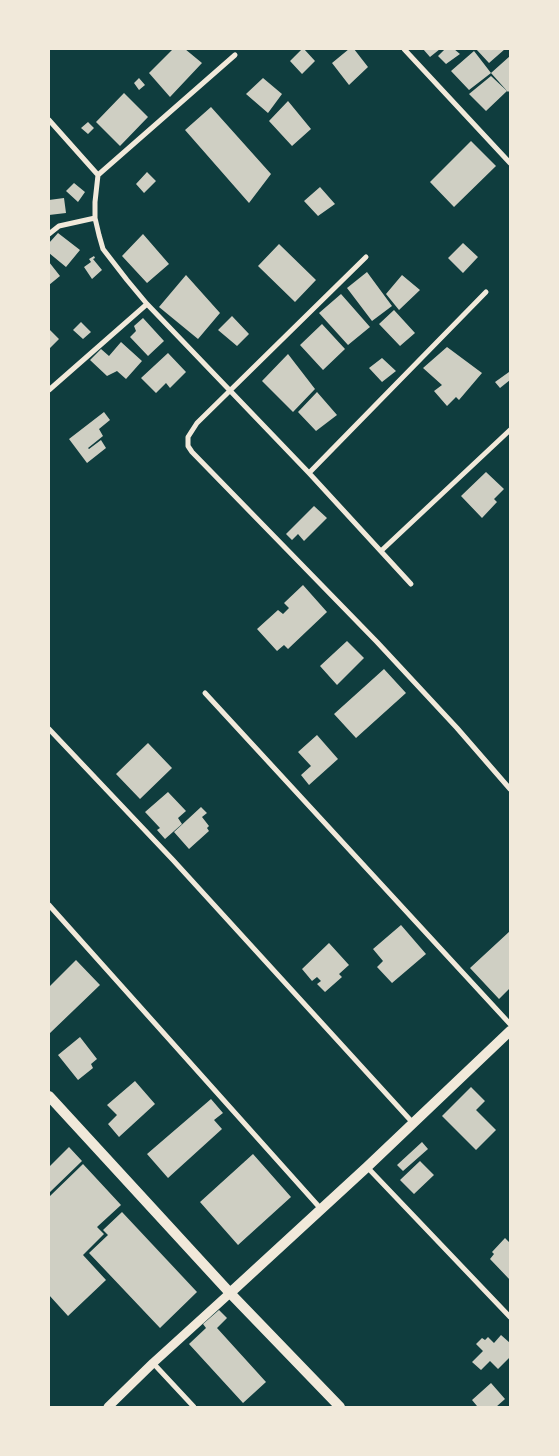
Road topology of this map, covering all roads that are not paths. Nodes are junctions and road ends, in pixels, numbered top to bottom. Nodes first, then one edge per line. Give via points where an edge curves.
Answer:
1 (404, 49) edge
2 (235, 55) dead end
3 (49, 120) edge
4 (510, 163) edge
5 (98, 175) junction
6 (95, 218) junction
7 (49, 234) edge
8 (366, 257) dead end
9 (486, 292) dead end
10 (147, 304) junction
11 (49, 390) edge
12 (231, 391) junction
13 (510, 430) edge
14 (309, 473) junction
15 (381, 551) junction
16 (411, 584) dead end
17 (205, 693) dead end
18 (49, 729) edge
19 (510, 789) edge
20 (49, 905) edge
21 (510, 1024) edge
22 (510, 1031) edge
23 (49, 1096) edge
24 (413, 1123) junction
25 (367, 1167) junction
26 (322, 1210) junction
27 (230, 1293) junction
28 (510, 1317) edge
29 (153, 1363) junction
30 (108, 1407) edge
31 (194, 1407) edge
32 (340, 1407) edge

1 - 4 street
2 - 5 street
3 - 5 street
5 - 6 street
6 - 7 street via 59,226
6 - 10 street via 103,249
8 - 12 street
9 - 14 street
10 - 11 street
10 - 12 street
12 - 14 street
12 - 19 street via 192,429 188,437 192,452 377,642
13 - 15 street
14 - 15 street
15 - 16 street
17 - 21 street
18 - 24 street
20 - 26 street
22 - 24 main road
23 - 27 main road
24 - 25 main road
25 - 26 main road
25 - 28 street
26 - 27 main road
27 - 29 street
27 - 32 main road
29 - 30 street
29 - 31 street

